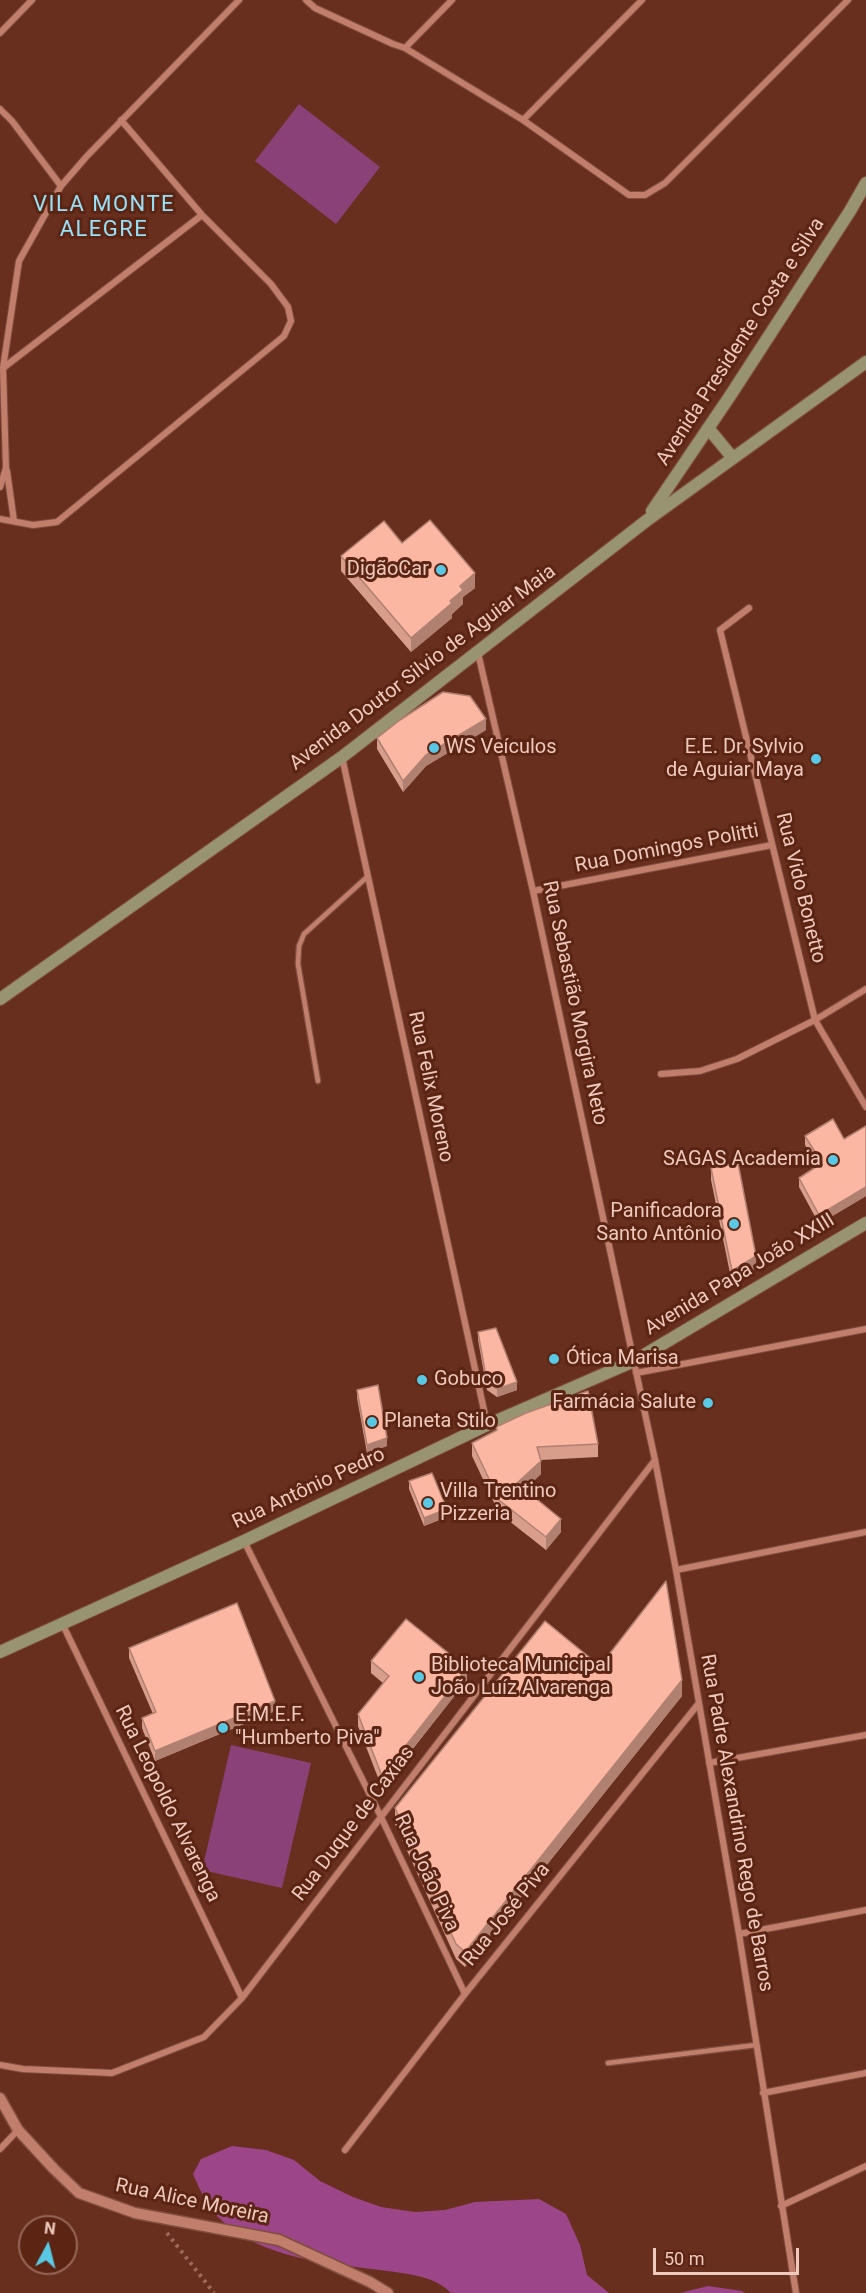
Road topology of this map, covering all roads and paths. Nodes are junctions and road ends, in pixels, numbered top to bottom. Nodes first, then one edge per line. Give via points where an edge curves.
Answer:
1 (32, 0) edge
2 (239, 0) edge
3 (306, 0) edge
4 (452, 0) edge
5 (642, 0) edge
6 (848, 0) edge
7 (0, 33) edge
8 (405, 48) junction
9 (0, 109) edge
10 (121, 120) junction
11 (523, 120) junction
12 (866, 183) edge
13 (60, 186) junction
14 (202, 215) junction
15 (866, 362) edge
16 (3, 368) junction
17 (708, 428) junction
18 (732, 457) junction
19 (6, 468) junction
20 (0, 487) edge
21 (0, 519) edge
22 (14, 521) junction
23 (646, 521) junction
24 (749, 608) dead end
25 (478, 653) junction
26 (342, 757) junction
27 (772, 845) junction
28 (366, 878) junction
29 (533, 891) junction
30 (866, 989) edge
31 (0, 999) edge
32 (815, 1020) junction
33 (661, 1074) dead end
34 (318, 1081) dead end
35 (866, 1107) edge
36 (866, 1223) edge
37 (866, 1329) edge
38 (635, 1367) junction
39 (488, 1425) junction
40 (655, 1460) junction
41 (866, 1532) edge
42 (244, 1541) junction
43 (676, 1570) junction
44 (62, 1623) junction
45 (0, 1652) edge
46 (699, 1703) junction
47 (866, 1735) edge
48 (709, 1763) junction
49 (381, 1817) junction
50 (866, 1910) edge
51 (739, 1934) junction
52 (465, 1994) junction
53 (242, 1998) junction
54 (756, 2045) junction
55 (608, 2063) dead end
56 (0, 2065) edge
57 (866, 2073) edge
58 (763, 2093) junction
59 (0, 2098) edge
60 (18, 2130) junction
61 (0, 2149) edge
62 (345, 2150) dead end
63 (866, 2166) edge
64 (782, 2206) junction
65 (153, 2216) junction
66 (214, 2293) edge
67 (388, 2293) edge
68 (796, 2293) edge

1 - 7 street
2 - 10 street
3 - 8 street via 315,8
4 - 8 street
5 - 11 street
6 - 11 street via 665,183 645,195 629,195
8 - 11 street
9 - 13 street
10 - 13 street
10 - 14 street
12 - 17 main road, Avenida Presidente Costa e Silva
13 - 16 street via 20,261
14 - 16 street
14 - 22 street via 271,284 288,307 291,321 284,336 57,522 33,525
15 - 18 main road, Avenida Doutor Silvio de Aguiar Maia
16 - 19 street
17 - 18 main road
17 - 23 main road, Avenida Presidente Costa e Silva
18 - 23 main road, Avenida Doutor Silvio de Aguiar Maia
19 - 20 street
19 - 22 street
21 - 22 street
23 - 25 main road, Avenida Doutor Silvio de Aguiar Maia
24 - 27 street, Rua Vido Bonetto via 720,630
25 - 26 main road, Avenida Doutor Silvio de Aguiar Maia
25 - 29 street, Rua Sebastião Morgira Neto
26 - 28 street, Rua Felix Moreno
26 - 31 main road, Avenida Doutor Silvio de Aguiar Maia
27 - 29 street, Rua Domingos Politti
27 - 32 street, Rua Vido Bonetto
28 - 34 lane via 304,934 299,946 298,964
28 - 39 street, Rua Felix Moreno
29 - 38 street, Rua Sebastião Morgira Neto
30 - 32 street
32 - 33 street via 737,1059 700,1071
32 - 35 street, Rua Vido Bonetto
36 - 38 main road, Avenida Papa João XXIII
37 - 38 street
38 - 39 main road, Rua Antônio Pedro
38 - 40 street, Rua Padre Alexandrino Rego de Barros
39 - 42 main road, Rua Antônio Pedro
40 - 43 street, Rua Padre Alexandrino Rego de Barros
40 - 49 street, Rua Duque de Caxias
41 - 43 street
42 - 44 main road, Rua Antônio Pedro
42 - 49 street, Rua João Piva
43 - 46 street, Rua Padre Alexandrino Rego de Barros
44 - 45 main road, Rua Antônio Pedro
44 - 53 street, Rua Leopoldo Alvarenga
46 - 48 street, Rua Padre Alexandrino Rego de Barros
46 - 52 street, Rua José Piva
47 - 48 street
48 - 51 street, Rua Padre Alexandrino Rego de Barros
49 - 52 street, Rua João Piva
49 - 53 street, Rua Duque de Caxias
50 - 51 street
51 - 54 street, Rua Padre Alexandrino Rego de Barros
52 - 62 street, Rua José Piva
53 - 56 street, Rua Duque de Caxias via 204,2037 112,2073
54 - 55 lane
54 - 58 street, Rua Padre Alexandrino Rego de Barros
57 - 58 street
58 - 64 street, Rua Padre Alexandrino Rego de Barros
59 - 60 street, Rua Alice Moreira
60 - 61 street
60 - 65 street, Rua Alice Moreira via 79,2193
63 - 64 street
64 - 68 street, Rua Padre Alexandrino Rego de Barros
65 - 66 path
65 - 67 street, Rua Alice Moreira via 279,2240

